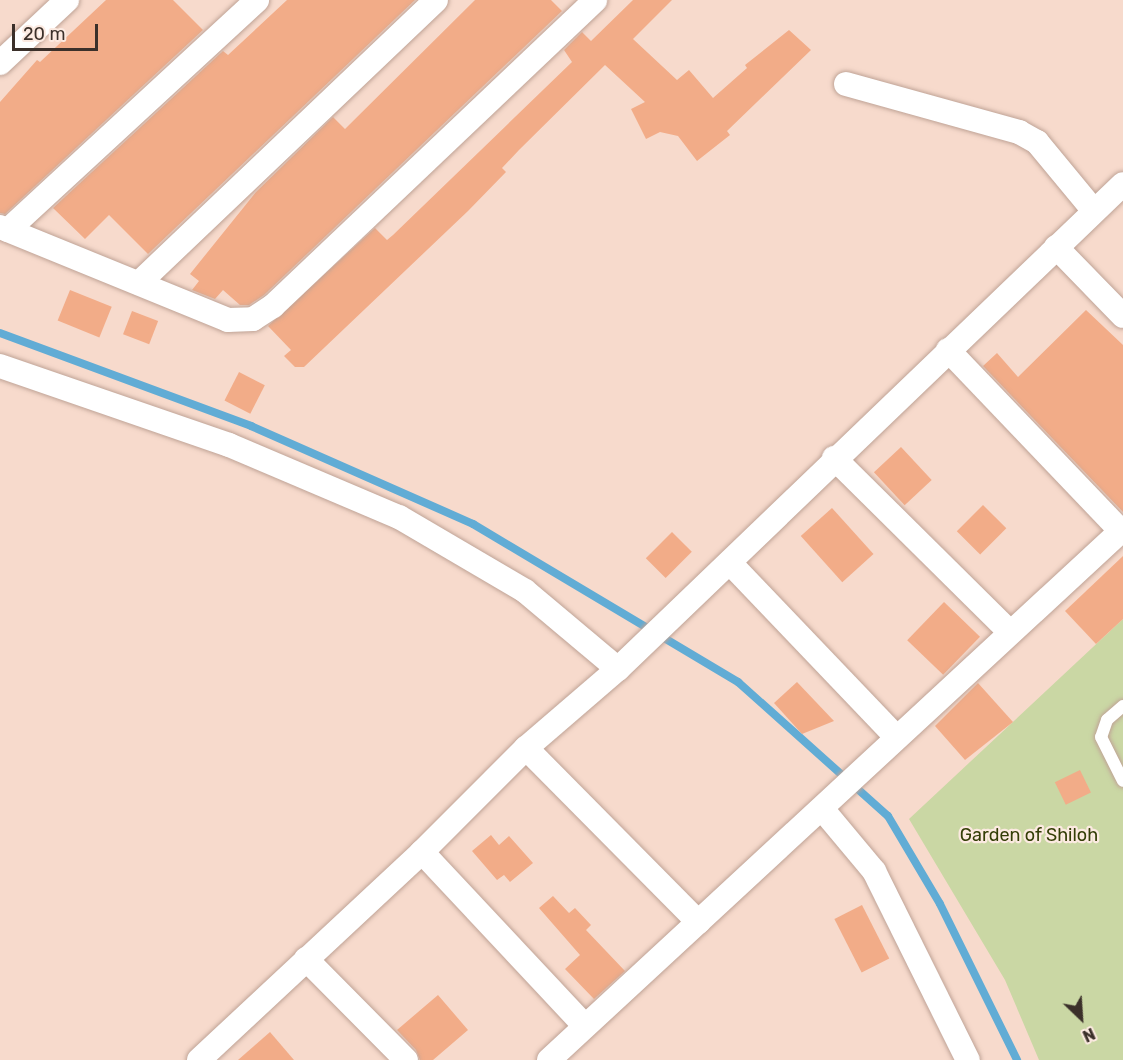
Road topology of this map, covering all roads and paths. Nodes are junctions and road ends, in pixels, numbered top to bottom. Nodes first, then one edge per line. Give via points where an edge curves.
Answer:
1 (67, 0) edge
2 (436, 0) edge
3 (595, 0) edge
4 (248, 3) edge
5 (0, 63) edge
6 (846, 84) dead end
7 (1123, 184) edge
8 (1094, 211) junction
9 (4, 228) edge
10 (1056, 247) junction
11 (139, 284) junction
12 (1123, 316) edge
13 (948, 350) junction
14 (0, 366) edge
15 (834, 458) junction
16 (1122, 530) edge
17 (730, 563) junction
18 (1010, 632) junction
19 (618, 669) junction
20 (1123, 706) edge
21 (896, 737) junction
22 (526, 748) junction
23 (1123, 781) edge
24 (822, 810) junction
25 (422, 852) junction
26 (698, 922) junction
27 (306, 959) junction
28 (585, 1026) junction
29 (200, 1060) edge
30 (406, 1060) edge
31 (549, 1060) edge
32 (968, 1060) edge

1 - 5 street
2 - 11 street
3 - 11 street via 273,306 253,319 228,320
4 - 9 street
6 - 8 street via 1019,132 1037,142
7 - 8 street
8 - 10 street
9 - 11 street
10 - 12 street
10 - 13 street
13 - 15 street
13 - 16 street
14 - 19 street via 230,444 399,517 525,591
15 - 17 street
15 - 18 street
16 - 18 street
17 - 19 street
17 - 21 street
18 - 21 street
19 - 22 street
20 - 23 lane via 1107,720 1101,737
21 - 24 street
22 - 25 street
22 - 26 street
24 - 26 street
24 - 32 street via 874,871
25 - 27 street
25 - 28 street
26 - 28 street
27 - 29 street
27 - 30 street
28 - 31 street

